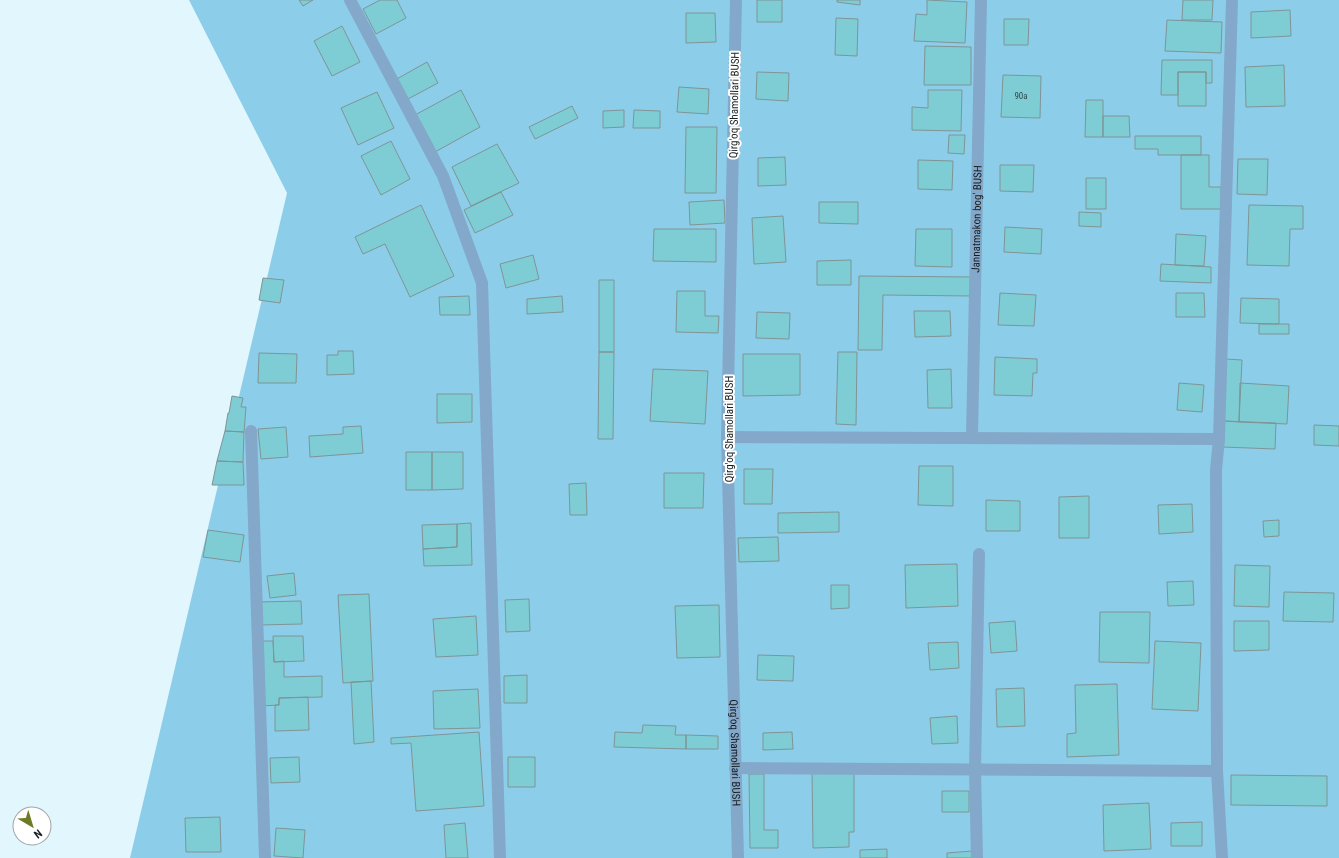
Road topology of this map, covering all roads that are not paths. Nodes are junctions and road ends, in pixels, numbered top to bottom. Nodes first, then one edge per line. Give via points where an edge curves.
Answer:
1 (350, 0) edge
2 (736, 0) edge
3 (981, 0) edge
4 (1232, 0) edge
5 (251, 431) dead end
6 (727, 437) junction
7 (972, 437) junction
8 (1219, 439) junction
9 (979, 554) dead end
10 (736, 768) junction
11 (975, 770) junction
12 (1217, 771) junction
13 (265, 858) edge
14 (500, 858) edge
15 (738, 858) edge
16 (977, 858) edge
17 (1222, 858) edge

1 - 14 street via 443,176 482,283
2 - 6 street, Qirg'oq Shamollari BUSH
3 - 7 street, Jannatmakon bog' BUSH
4 - 8 street
5 - 13 street
6 - 7 street
6 - 10 street, Qirg'oq Shamollari BUSH
7 - 8 street
8 - 12 street via 1216,470
9 - 11 street
10 - 11 street
10 - 15 street, Qirg'oq Shamollari BUSH
11 - 12 street
11 - 16 street
12 - 17 street

